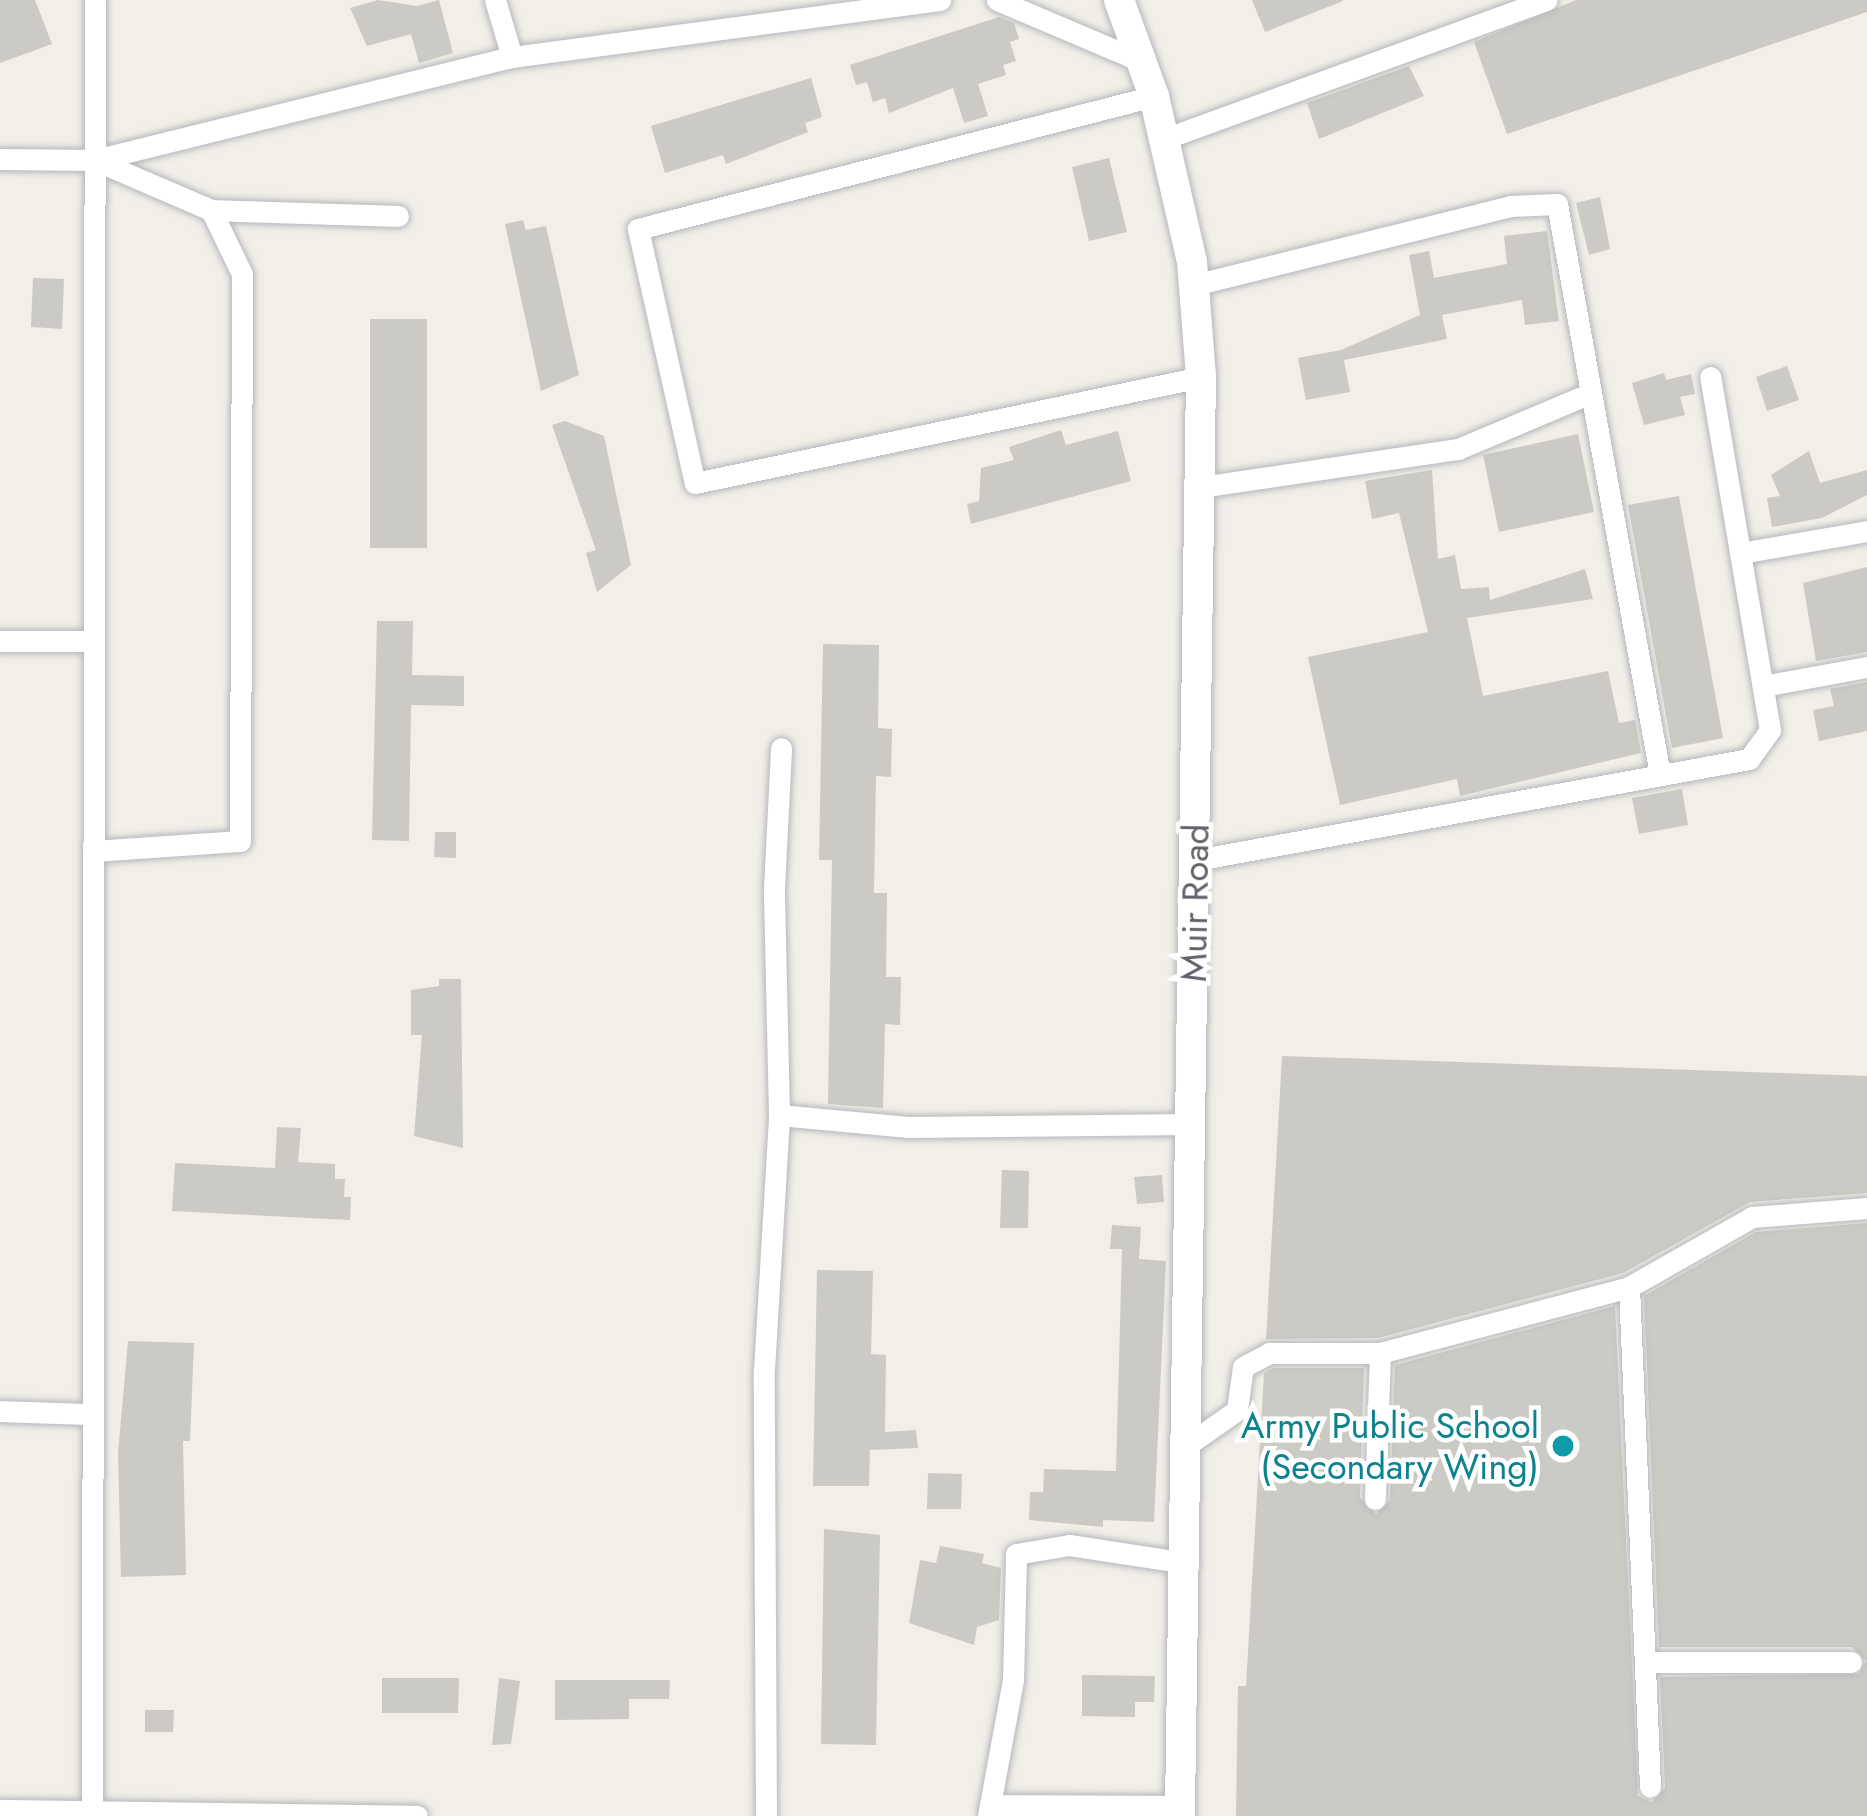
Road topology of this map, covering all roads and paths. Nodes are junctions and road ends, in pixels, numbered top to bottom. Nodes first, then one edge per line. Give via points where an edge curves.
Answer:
1 (95, 0) edge
2 (495, 0) edge
3 (940, 0) edge
4 (997, 0) edge
5 (1119, 0) edge
6 (1546, 0) edge
7 (512, 57) junction
8 (1142, 61) junction
9 (1154, 96) junction
10 (1164, 139) junction
11 (0, 159) edge
12 (94, 160) junction
13 (211, 210) junction
14 (398, 216) dead end
15 (1194, 285) junction
16 (1202, 377) junction
17 (1710, 377) dead end
18 (1588, 394) junction
19 (1200, 487) junction
20 (1867, 531) edge
21 (1740, 553) junction
22 (0, 641) edge
23 (94, 641) junction
24 (1867, 667) edge
25 (1762, 686) junction
26 (781, 748) dead end
27 (1660, 775) junction
28 (93, 851) junction
29 (1196, 860) junction
30 (779, 1115) junction
31 (1192, 1124) junction
32 (1867, 1208) edge
33 (1629, 1287) junction
34 (1380, 1353) junction
35 (0, 1411) edge
36 (92, 1414) junction
37 (1183, 1448) junction
38 (1375, 1499) dead end
39 (1180, 1562) junction
40 (1645, 1661) junction
41 (1851, 1662) dead end
42 (1650, 1787) dead end
43 (0, 1810) edge
44 (92, 1810) junction
45 (990, 1810) edge
46 (1180, 1811) edge
47 (417, 1816) edge
48 (766, 1816) edge

1 - 12 street
2 - 7 street
3 - 7 street
4 - 8 street
5 - 8 main road, Muir Road
6 - 10 street
7 - 12 street
8 - 9 main road, Muir Road
9 - 10 main road, Muir Road
9 - 16 street via 638,230 694,483
10 - 15 main road, Muir Road
11 - 12 street
12 - 13 street
12 - 23 street
13 - 14 street
13 - 28 street via 242,274 240,841
15 - 16 main road, Muir Road
15 - 18 street via 1510,206 1557,204
16 - 19 main road, Muir Road
17 - 21 street
18 - 19 street via 1458,449
18 - 27 street
19 - 29 main road, Muir Road
20 - 21 street
21 - 25 street
22 - 23 street
23 - 28 street
24 - 25 street
25 - 27 street via 1770,730 1749,759
26 - 30 street via 774,888
27 - 29 street
28 - 36 street
29 - 31 main road, Muir Road
30 - 31 street via 908,1127
30 - 48 street via 764,1370
31 - 37 main road, Muir Road
32 - 33 street via 1752,1217
33 - 34 street
33 - 40 street
34 - 37 street via 1269,1353 1244,1367 1237,1410
34 - 38 street
35 - 36 street
36 - 44 street
37 - 39 main road, Muir Road
39 - 45 street via 1069,1545 1016,1554 1013,1680
39 - 46 main road, Muir Road
40 - 41 street
40 - 42 street
43 - 44 street
44 - 47 street
45 - 46 street

